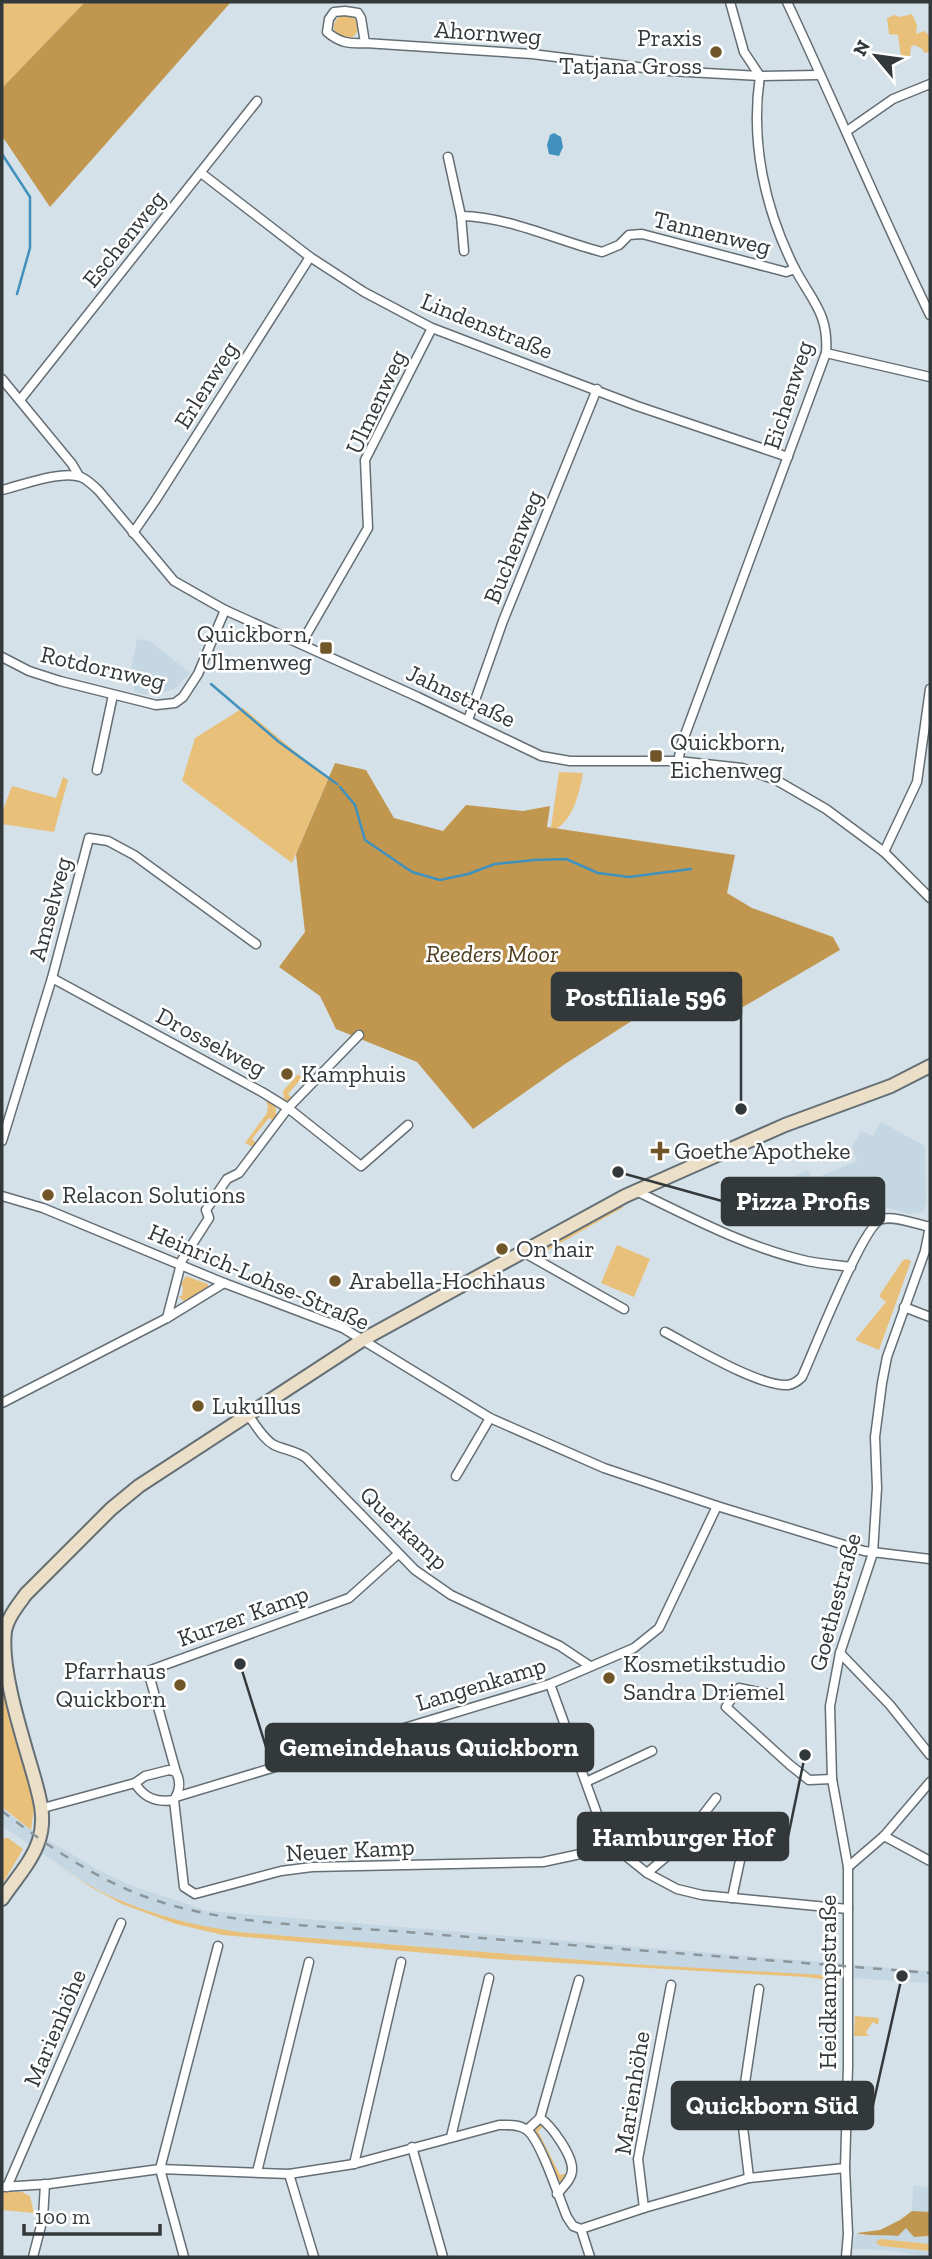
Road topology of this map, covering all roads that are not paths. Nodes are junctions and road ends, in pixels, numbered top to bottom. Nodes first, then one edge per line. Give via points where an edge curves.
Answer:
1 (730, 2) edge
2 (787, 2) edge
3 (365, 43) junction
4 (818, 75) junction
5 (760, 76) junction
6 (930, 84) edge
7 (257, 101) dead end
8 (847, 131) junction
9 (447, 157) dead end
10 (201, 173) junction
11 (461, 216) junction
12 (464, 251) dead end
13 (310, 257) junction
14 (795, 269) junction
15 (930, 315) edge
16 (432, 328) junction
17 (826, 353) junction
18 (930, 377) edge
19 (2, 379) edge
20 (597, 390) junction
21 (20, 400) junction
22 (788, 457) junction
23 (79, 476) junction
24 (2, 490) edge
25 (133, 533) junction
26 (225, 610) junction
27 (301, 644) junction
28 (2, 657) edge
29 (930, 689) edge
30 (113, 695) junction
31 (468, 720) junction
32 (678, 761) junction
33 (97, 770) dead end
34 (884, 852) junction
35 (930, 898) edge
36 (256, 944) dead end
37 (52, 978) junction
38 (359, 1035) dead end
39 (930, 1066) edge
40 (288, 1108) junction
41 (408, 1125) dead end
42 (2, 1141) edge
43 (636, 1191) junction
44 (2, 1196) edge
45 (930, 1226) edge
46 (523, 1252) junction
47 (182, 1265) junction
48 (850, 1267) junction
49 (224, 1283) junction
50 (904, 1307) junction
51 (624, 1308) dead end
52 (930, 1317) edge
53 (167, 1318) junction
54 (665, 1332) dead end
55 (364, 1339) junction
56 (2, 1403) edge
57 (248, 1415) junction
58 (490, 1418) junction
59 (456, 1476) dead end
60 (718, 1506) junction
61 (873, 1553) junction
62 (398, 1554) junction
63 (930, 1559) edge
64 (2, 1646) edge
65 (840, 1653) junction
66 (590, 1666) junction
67 (550, 1684) junction
68 (779, 1696) dead end
69 (652, 1751) dead end
70 (930, 1755) edge
71 (176, 1772) junction
72 (832, 1779) junction
73 (586, 1782) junction
74 (930, 1782) edge
75 (135, 1783) junction
76 (716, 1798) dead end
77 (175, 1799) junction
78 (43, 1808) junction
79 (884, 1836) junction
80 (607, 1841) junction
81 (744, 1842) dead end
82 (930, 1861) edge
83 (848, 1867) junction
84 (647, 1873) junction
85 (732, 1898) junction
86 (2, 1899) edge
87 (848, 1909) junction
88 (121, 1923) dead end
89 (218, 1946) dead end
90 (309, 1962) dead end
91 (401, 1962) dead end
92 (489, 1978) dead end
93 (579, 1980) dead end
94 (671, 1985) dead end
95 (759, 1989) dead end
96 (540, 2118) junction
97 (527, 2130) junction
98 (451, 2137) junction
99 (412, 2147) junction
100 (354, 2164) junction
101 (845, 2168) junction
102 (160, 2169) junction
103 (257, 2172) junction
104 (289, 2174) junction
105 (749, 2178) junction
106 (45, 2184) junction
107 (4, 2187) edge
108 (557, 2194) junction
109 (644, 2208) junction
110 (581, 2229) junction
111 (33, 2257) edge
112 (184, 2257) edge
113 (314, 2257) edge
114 (443, 2257) edge
115 (590, 2257) edge
116 (846, 2257) edge

1 - 5 street via 744,52
2 - 4 street
3 - 3 street, Ahornweg via 358,13 334,12 328,19 327,32 337,40
3 - 5 street, Ahornweg
4 - 5 street, Ahornweg
4 - 8 street
5 - 14 street, Eichenweg via 756,124 762,175
6 - 8 street via 893,99
7 - 10 street, Eschenweg
8 - 15 street
9 - 11 street
10 - 13 street, Lindenstraße
10 - 21 street, Eschenweg
11 - 12 street
11 - 14 street, Tannenweg via 515,224 602,252 629,236 642,234 786,272
13 - 16 street, Lindenstraße
13 - 25 street, Erlenweg
14 - 17 street, Eichenweg via 822,316 828,333
16 - 20 street, Lindenstraße
16 - 27 street, Ulmenweg via 365,460 368,528
17 - 18 street
17 - 22 street, Eichenweg
19 - 21 street, Jahnstraße
20 - 22 street, Lindenstraße
20 - 31 street, Buchenweg
21 - 23 street, Jahnstraße
22 - 32 street, Eichenweg
23 - 24 street
23 - 25 street, Jahnstraße via 99,491
25 - 26 street, Jahnstraße via 174,582
26 - 27 street, Jahnstraße
26 - 30 street, Rotdornweg via 198,674 183,697 156,705
27 - 31 street, Jahnstraße
28 - 30 street, Rotdornweg via 35,673
29 - 34 street via 917,782
30 - 33 street
31 - 32 street, Jahnstraße via 541,756 570,761
32 - 34 street, Jahnstraße via 741,768 776,780 826,809
34 - 35 street, Jahnstraße
36 - 37 street, Amselweg via 134,855 108,841 89,838
37 - 40 street, Drosselweg
37 - 42 street, Amselweg
38 - 40 street
39 - 43 main road
40 - 41 street, Drosselweg via 361,1166
40 - 47 street via 206,1210 209,1218
43 - 46 main road
43 - 48 street via 767,1248 806,1261
44 - 47 street, Heinrich-Lohse-Straße
45 - 48 street via 879,1220
45 - 50 street, Goethestraße
46 - 51 street
46 - 55 main road
47 - 49 street, Heinrich-Lohse-Straße
47 - 53 street
48 - 54 street via 796,1383 774,1384 748,1374
49 - 53 street
49 - 55 street, Heinrich-Lohse-Straße
50 - 52 street
50 - 61 street, Goethestraße via 884,1370 875,1433
53 - 56 street
55 - 57 main road
55 - 58 street, Heinrich-Lohse-Straße
57 - 62 street, Querkamp via 266,1439 306,1458
57 - 64 main road via 111,1509 26,1594 5,1628
58 - 59 street
58 - 60 street, Heinrich-Lohse-Straße via 604,1468
60 - 61 street, Heinrich-Lohse-Straße
60 - 66 street, Langenkamp via 659,1628 634,1648
61 - 63 street, Heinrich-Lohse-Straße
61 - 65 street, Goethestraße
62 - 66 street, Querkamp via 451,1595 560,1646
62 - 71 street, Kurzer Kamp via 349,1598 148,1671
64 - 78 main road via 10,1694
65 - 70 street
65 - 72 street, Goethestraße via 830,1706
66 - 67 street, Langenkamp
67 - 73 street
67 - 77 street, Langenkamp
68 - 72 street via 739,1688 726,1707 809,1780
69 - 73 street
71 - 75 street via 162,1771
71 - 77 street via 180,1787
72 - 83 street, Goethestraße
73 - 80 street
74 - 79 street, Heidkampstraße
75 - 77 street, Langenkamp via 152,1799
75 - 78 street
76 - 84 street via 678,1846
77 - 80 street, Neuer Kamp via 184,1887 195,1894 312,1867 543,1862 585,1853
78 - 86 main road via 40,1839
79 - 82 street
79 - 83 street, Heidkampstraße
80 - 84 street
81 - 85 street
83 - 87 street, Heidkampstraße
84 - 85 street via 677,1889
85 - 87 street
87 - 101 street, Heidkampstraße
88 - 107 street, Marienhöhe
89 - 102 street
90 - 103 street
91 - 100 street
92 - 98 street
93 - 96 street
94 - 109 street, Marienhöhe via 638,2159
95 - 105 street via 741,2110
96 - 97 street
96 - 108 street via 552,2129 572,2171
97 - 98 street, Marienhöhe via 499,2125
97 - 108 street
98 - 99 street, Marienhöhe
99 - 100 street, Marienhöhe
99 - 114 street
100 - 104 street, Marienhöhe
101 - 105 street
101 - 116 street, Heidkampstraße
102 - 103 street, Marienhöhe
102 - 106 street, Marienhöhe
102 - 112 street
103 - 104 street, Marienhöhe
104 - 113 street
105 - 109 street
106 - 107 street, Marienhöhe
106 - 111 street via 43,2218
108 - 110 street via 573,2227
109 - 110 street
110 - 115 street

